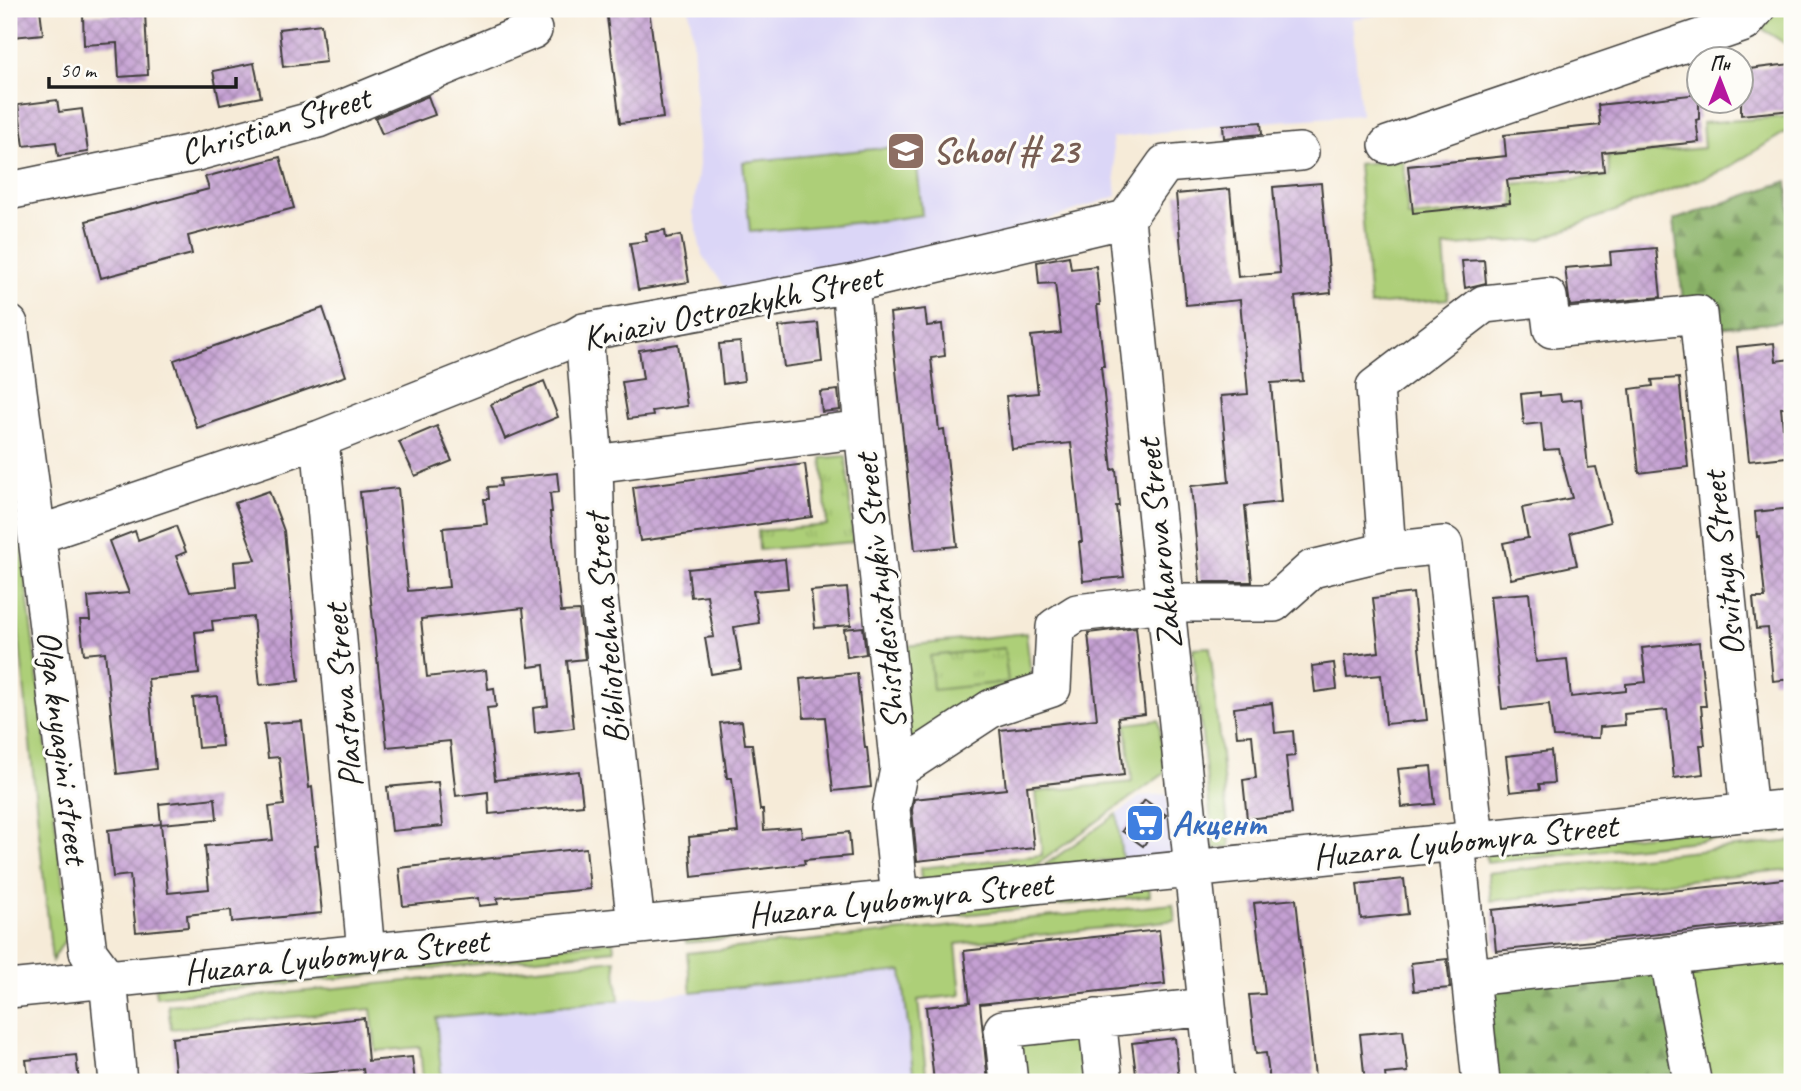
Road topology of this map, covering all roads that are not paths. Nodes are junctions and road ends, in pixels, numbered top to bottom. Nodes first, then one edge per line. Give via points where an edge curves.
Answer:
1 (1756, 9) edge
2 (533, 30) dead end
3 (1388, 145) dead end
4 (1300, 152) dead end
5 (9, 191) edge
6 (1126, 219) junction
7 (850, 284) junction
8 (9, 324) edge
9 (584, 332) junction
10 (863, 429) junction
11 (320, 439) junction
12 (594, 464) junction
13 (20, 490) edge
14 (37, 535) junction
15 (1387, 551) junction
16 (1165, 603) junction
17 (899, 769) junction
18 (1792, 808) edge
19 (1749, 813) junction
20 (1465, 841) junction
21 (1192, 869) junction
22 (900, 899) junction
23 (636, 925) junction
24 (1792, 942) edge
25 (366, 953) junction
26 (1668, 955) junction
27 (1470, 977) junction
28 (108, 979) junction
29 (9, 989) edge
30 (1207, 1007) junction
31 (1097, 1018) junction
32 (118, 1082) edge
33 (1009, 1082) edge
34 (1104, 1082) edge
35 (1215, 1082) edge
36 (1482, 1082) edge
37 (1685, 1082) edge

1 - 3 street via 1744,23
2 - 5 street, Christian Street via 318,119 197,152
4 - 6 street via 1165,164
6 - 7 street, Kniaziv Ostrozkykh Street
6 - 16 street, Zakharova Street
7 - 9 street, Kniaziv Ostrozkykh Street
7 - 10 street, Shistdesiatnykiv Street
8 - 13 street, Olga knyagini street
9 - 11 street, Kniaziv Ostrozkykh Street
9 - 12 street, Bibliotechna Street
10 - 12 street
10 - 17 street, Shistdesiatnykiv Street
11 - 14 street, Kniaziv Ostrozkykh Street
11 - 25 street, Plastova Street
12 - 23 street, Bibliotechna Street via 597,580
13 - 14 street, Olga knyagini street
14 - 28 street, Olga knyagini street via 88,953
15 - 16 street via 1312,569 1274,603
15 - 19 street, Osvitnya Street via 1375,387 1473,312 1484,304 1548,297 1552,329 1698,314
15 - 20 street via 1444,545
16 - 17 street via 1077,613 1055,627 1052,688 992,708
16 - 21 street, Zakharova Street
17 - 22 street, Shistdesiatnykiv Street via 891,808
18 - 19 street, Huzara Lyubomyra Street
19 - 20 street, Huzara Lyubomyra Street
20 - 21 street, Huzara Lyubomyra Street
20 - 27 street
21 - 22 street, Huzara Lyubomyra Street
21 - 30 street, Zakharova Street
22 - 23 street, Huzara Lyubomyra Street
23 - 25 street, Huzara Lyubomyra Street
24 - 26 street
25 - 28 street, Huzara Lyubomyra Street
26 - 27 street
26 - 37 street
27 - 36 street
28 - 29 street, Huzara Lyubomyra Street
28 - 32 street
30 - 31 street
30 - 35 street, Zakharova Street
31 - 33 street via 1003,1029
31 - 34 street

